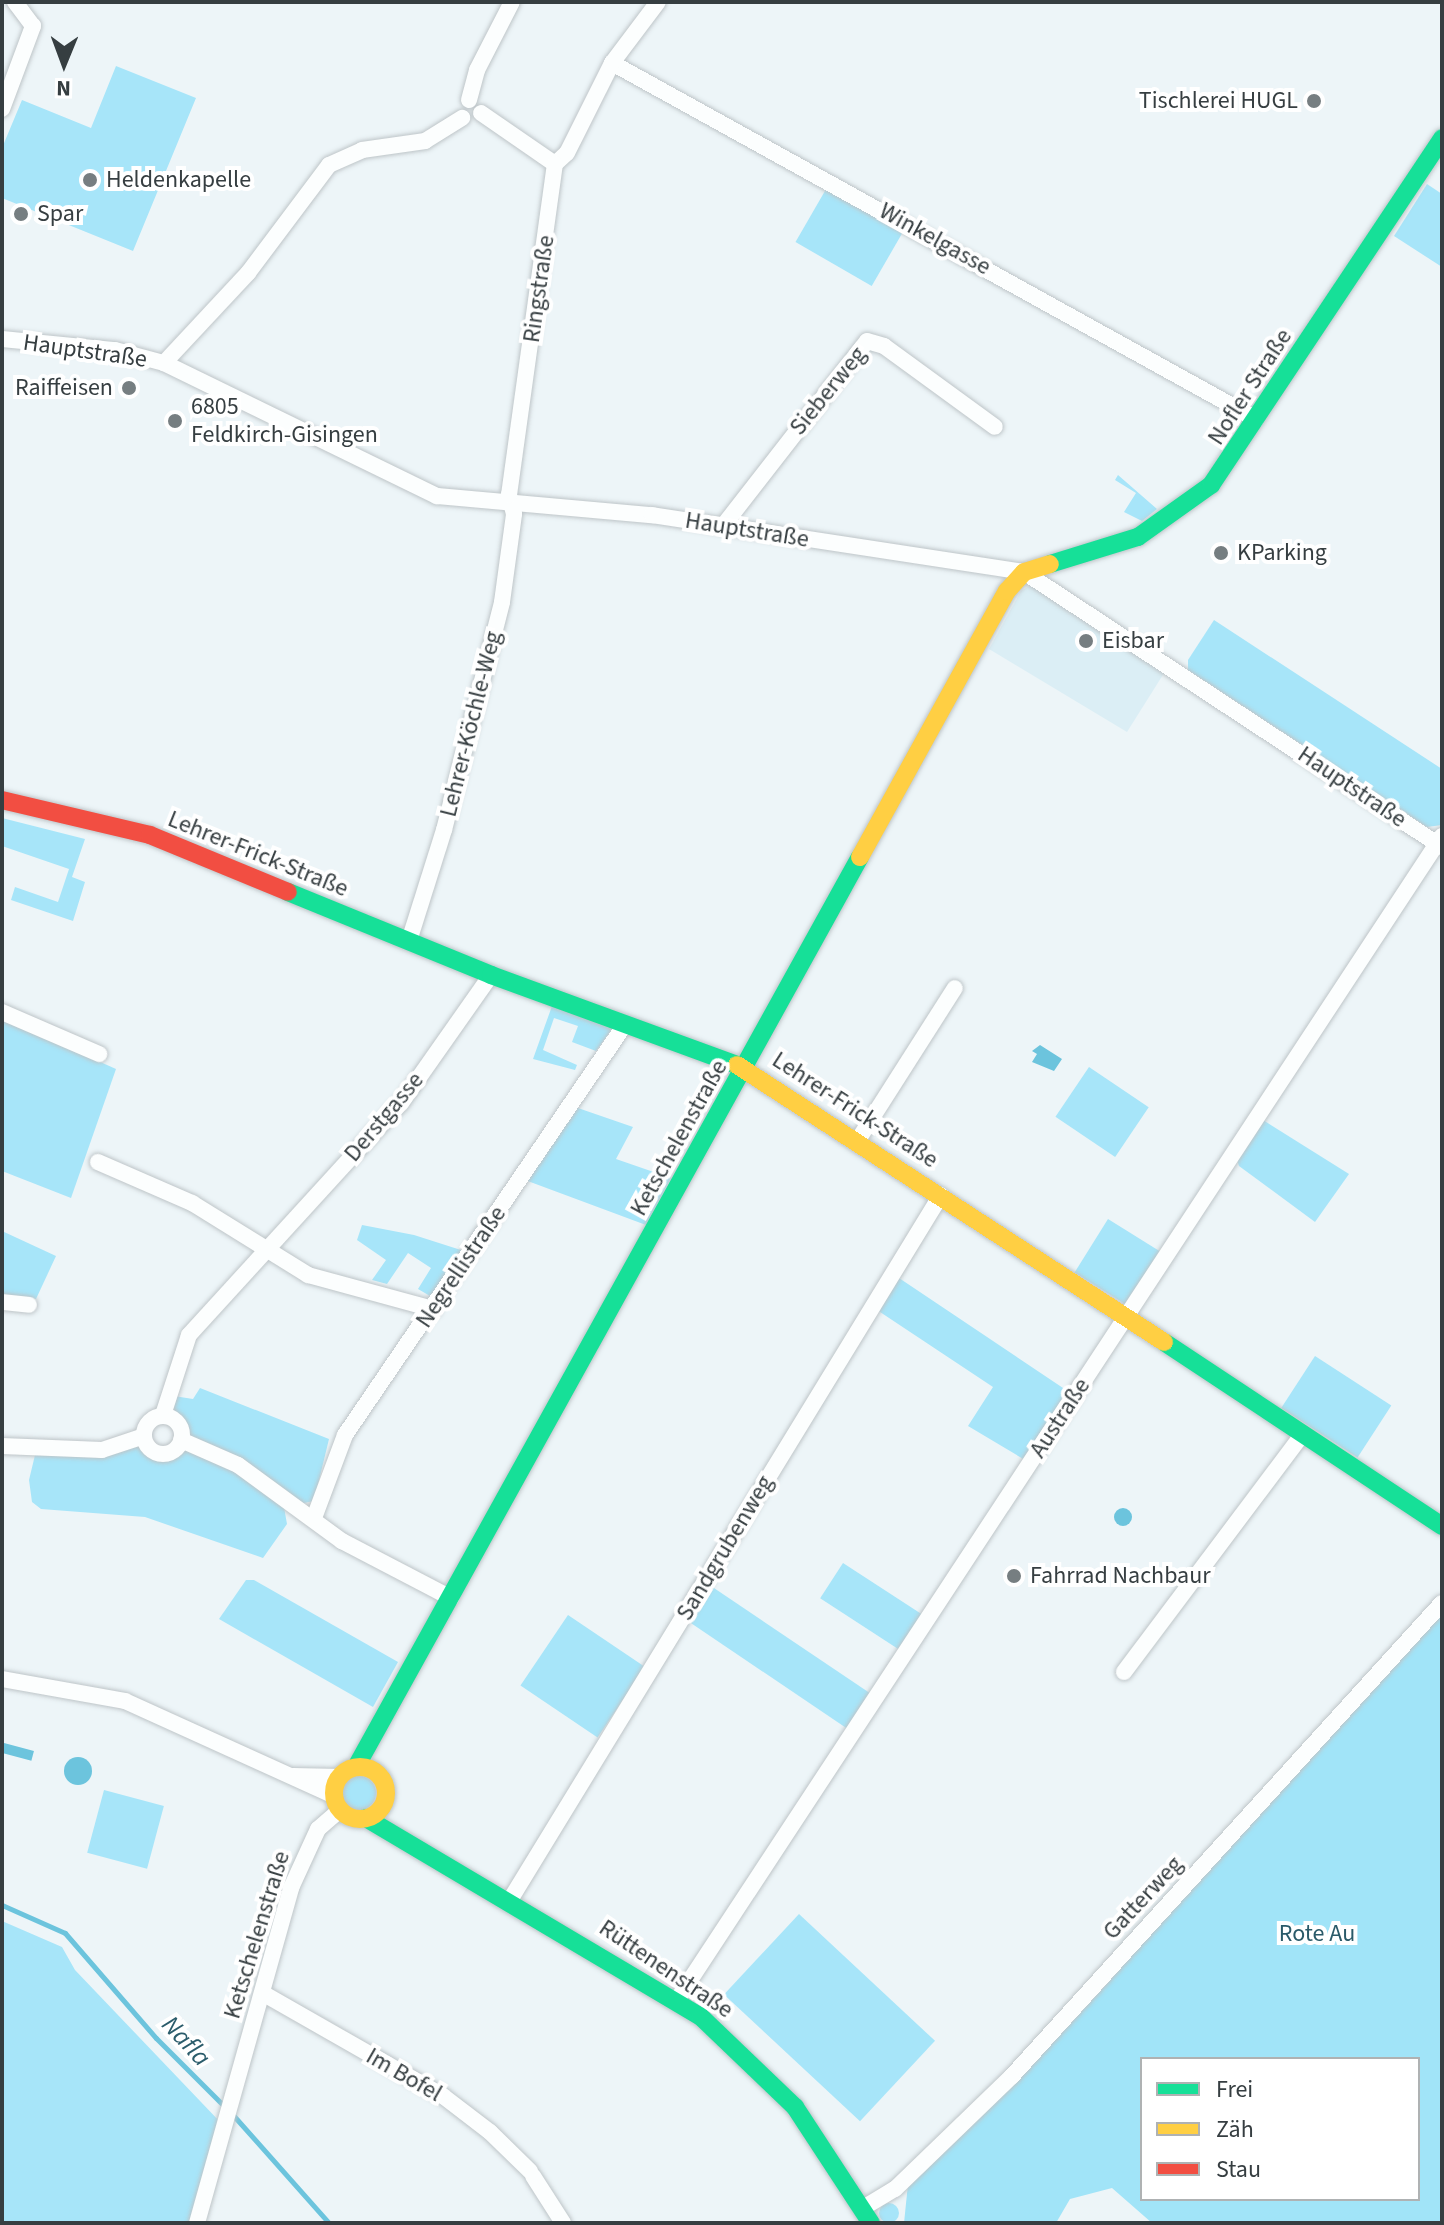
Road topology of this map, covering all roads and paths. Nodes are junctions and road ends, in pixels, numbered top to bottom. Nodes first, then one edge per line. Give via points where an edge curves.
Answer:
1 (15, 2) edge
2 (512, 2) edge
3 (658, 2) edge
4 (612, 63) junction
5 (469, 100) junction
6 (2, 109) edge
7 (481, 113) junction
8 (462, 118) junction
9 (1442, 138) edge
10 (555, 164) junction
11 (2, 339) edge
12 (164, 363) junction
13 (1256, 419) junction
14 (995, 427) dead end
15 (512, 503) junction
16 (723, 526) junction
17 (1024, 572) junction
18 (2, 800) edge
19 (1440, 842) edge
20 (409, 941) junction
21 (491, 975) junction
22 (955, 988) dead end
23 (2, 1012) edge
24 (625, 1024) junction
25 (99, 1054) dead end
26 (746, 1069) junction
27 (858, 1140) junction
28 (98, 1162) dead end
29 (941, 1195) junction
30 (269, 1253) junction
31 (2, 1302) edge
32 (29, 1305) dead end
33 (433, 1309) junction
34 (1125, 1317) junction
35 (163, 1415) junction
36 (144, 1436) junction
37 (1301, 1436) junction
38 (181, 1440) junction
39 (2, 1446) edge
40 (314, 1518) junction
41 (1441, 1523) edge
42 (451, 1598) junction
43 (1442, 1603) edge
44 (1124, 1672) dead end
45 (2, 1679) edge
46 (378, 1730) junction
47 (348, 1772) junction
48 (376, 1773) junction
49 (293, 1776) junction
50 (337, 1803) junction
51 (383, 1804) junction
52 (366, 1818) junction
53 (417, 1845) junction
54 (510, 1900) junction
55 (264, 1994) junction
56 (677, 2000) junction
57 (867, 2216) edge
58 (197, 2223) edge
59 (563, 2223) edge

1 - 6 street via 33,26
2 - 5 street via 477,70
3 - 4 street
4 - 10 street via 567,153
4 - 13 street, Winkelgasse
5 - 7 street via 479,104
5 - 8 street via 460,105
7 - 8 street via 474,121
7 - 10 street
8 - 12 street via 425,141 362,150 329,165 248,273
9 - 13 main road, Nofler Straße
10 - 15 street, Ringstraße
11 - 12 street, Hauptstraße via 115,350
12 - 15 street, Hauptstraße via 418,490
13 - 17 main road, Nofler Straße via 1220,475 1157,526
14 - 16 street, Sieberweg via 884,346 867,341
15 - 16 street, Hauptstraße
15 - 20 street, Lehrer-Köchle-Weg via 502,602 444,830
16 - 17 street, Hauptstraße
17 - 19 street, Hauptstraße
17 - 26 main road, Ketschelenstraße via 1007,591
18 - 20 main road, Lehrer-Frick-Straße via 150,835
19 - 34 street, Austraße
20 - 21 main road, Lehrer-Frick-Straße
21 - 24 main road, Lehrer-Frick-Straße
21 - 30 street, Derstgasse via 401,1103
22 - 27 street
23 - 25 street
24 - 26 main road, Lehrer-Frick-Straße
24 - 33 street, Negrellistraße
26 - 27 main road, Lehrer-Frick-Straße
26 - 42 main road, Ketschelenstraße
27 - 29 main road, Lehrer-Frick-Straße
28 - 30 street via 192,1203
29 - 34 main road, Lehrer-Frick-Straße
29 - 54 street, Sandgrubenweg
30 - 33 street via 308,1275
30 - 35 street, Derstgasse via 189,1335
31 - 32 street
33 - 40 street, Negrellistraße via 345,1435
34 - 37 main road, Lehrer-Frick-Straße
34 - 56 street, Austraße
35 - 36 street via 151,1419
35 - 38 street via 179,1424
36 - 38 street via 149,1448 160,1453 173,1450
36 - 39 street via 102,1450
37 - 41 main road, Lehrer-Frick-Straße
37 - 44 street
38 - 40 street via 238,1465
40 - 42 street via 342,1541
42 - 46 main road, Ketschelenstraße
43 - 57 street, Gatterweg via 1012,2076
45 - 49 street via 125,1701
46 - 47 main road, Ketschelenstraße
46 - 48 main road, Ketschelenstraße
47 - 48 main road
47 - 49 street
47 - 50 main road
48 - 51 main road via 385,1787
49 - 50 street
50 - 52 main road via 352,1818
50 - 55 street, Ketschelenstraße via 298,1869
51 - 52 main road
51 - 53 main road, Rüttenenstraße
52 - 53 main road, Rüttenenstraße
53 - 54 main road, Rüttenenstraße
54 - 56 main road, Rüttenenstraße
55 - 58 street, Ketschelenstraße
55 - 59 street, Im Bofel via 443,2096 532,2174
56 - 57 main road, Rüttenenstraße via 783,2093

